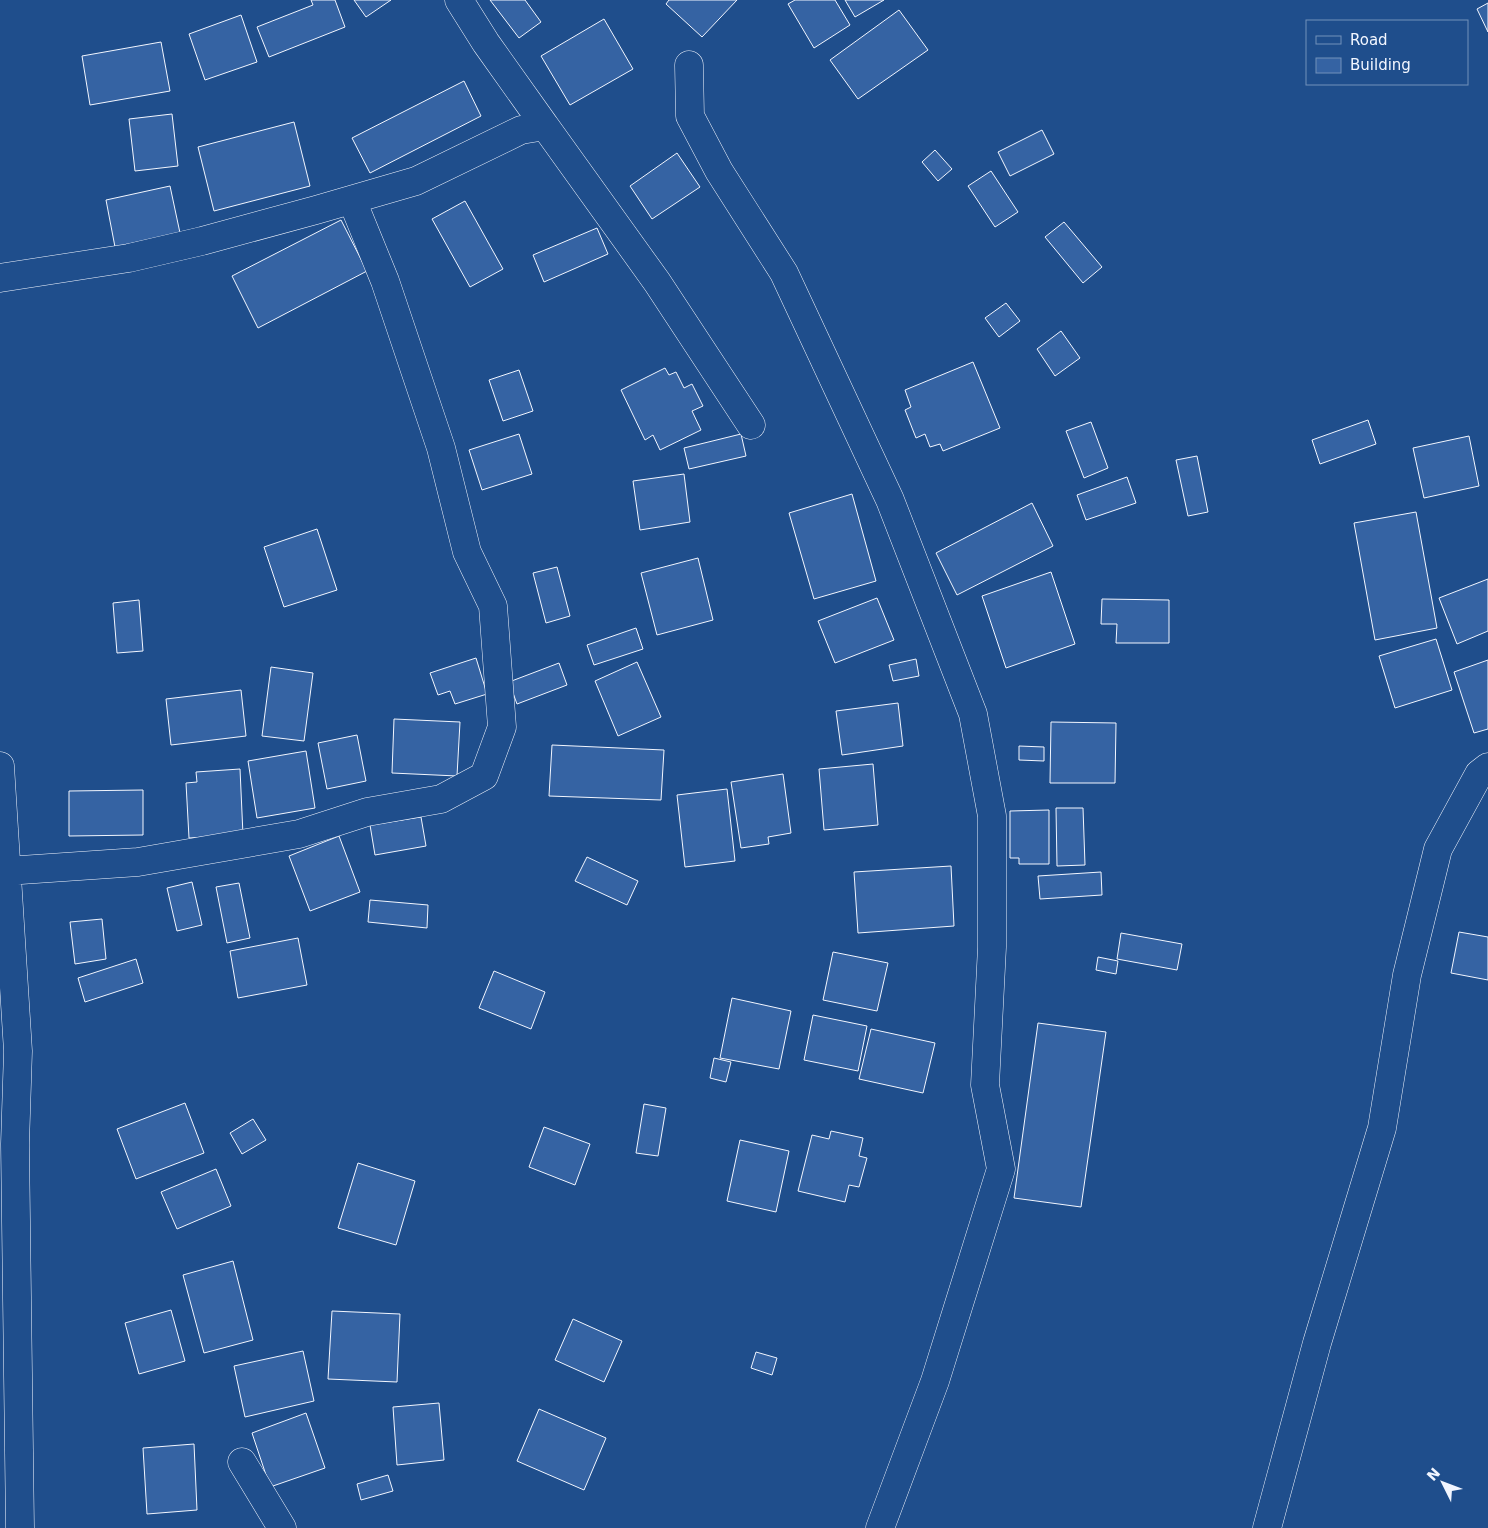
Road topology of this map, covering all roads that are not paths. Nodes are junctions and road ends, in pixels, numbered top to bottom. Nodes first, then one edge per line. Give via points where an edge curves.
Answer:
1 (459, 0) edge
2 (689, 65) dead end
3 (545, 126) junction
4 (352, 200) junction
5 (0, 278) edge
6 (751, 426) dead end
7 (0, 766) edge
8 (1488, 767) edge
9 (6, 871) junction
10 (242, 1462) dead end
11 (20, 1528) edge
12 (282, 1528) edge
13 (880, 1528) edge
14 (1266, 1528) edge

1 - 3 street
2 - 13 street via 690,116 719,171 784,273 890,500 973,714 992,816 992,946 985,1085 1002,1169 935,1381
3 - 4 street via 521,130 416,181
3 - 6 street via 656,282
4 - 5 street via 129,258
4 - 9 street via 385,281 441,448 467,552 493,606 502,727 484,776 441,799 367,812 299,834 138,862
7 - 9 street
8 - 14 street via 1479,774 1438,849 1407,975 1382,1128 1317,1343
9 - 11 street via 18,1051 15,1144
10 - 12 street

